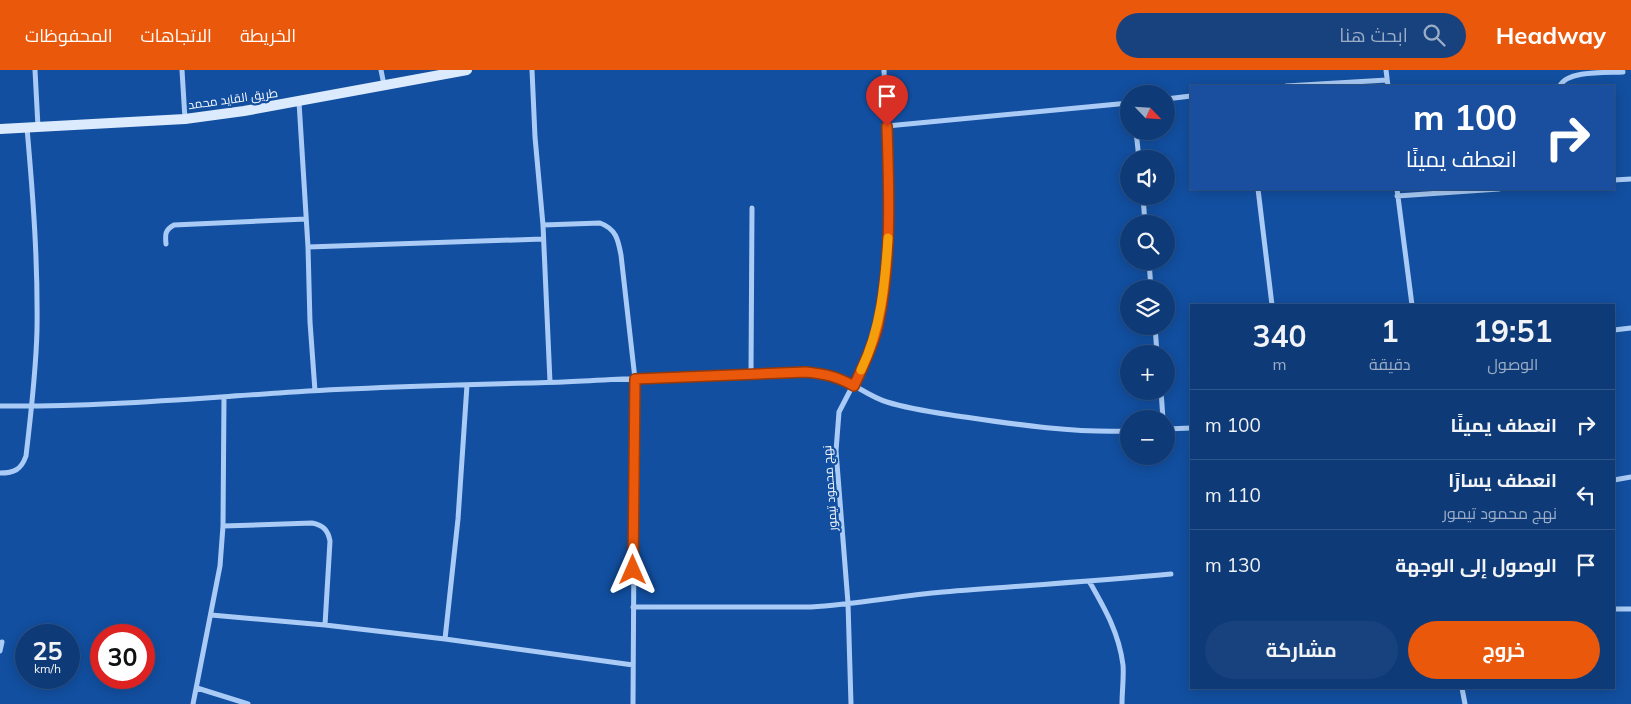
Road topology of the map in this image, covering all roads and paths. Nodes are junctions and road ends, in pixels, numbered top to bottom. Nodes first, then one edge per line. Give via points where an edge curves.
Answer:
1 (35, 70) edge
2 (182, 70) edge
3 (381, 70) edge
4 (464, 70) edge
5 (532, 70) edge
6 (884, 70) edge
7 (1386, 70) edge
8 (1624, 72) dead end
9 (1387, 80) junction
10 (384, 85) junction
11 (1303, 85) edge
12 (1388, 85) edge
13 (1561, 85) edge
14 (1190, 96) edge
15 (1175, 98) edge
16 (299, 102) junction
17 (1120, 105) edge
18 (186, 119) junction
19 (887, 126) junction
20 (33, 128) junction
21 (0, 129) edge
22 (1631, 179) edge
23 (1615, 180) edge
24 (1258, 190) edge
25 (1397, 190) edge
26 (1484, 190) edge
27 (1397, 196) junction
28 (752, 208) dead end
29 (306, 219) junction
30 (543, 225) junction
31 (543, 239) junction
32 (166, 244) dead end
33 (308, 247) junction
34 (1272, 304) edge
35 (1412, 304) edge
36 (1631, 328) edge
37 (1615, 330) edge
38 (752, 374) junction
39 (635, 379) junction
40 (550, 382) junction
41 (467, 386) junction
42 (854, 386) junction
43 (315, 392) junction
44 (224, 397) junction
45 (0, 406) edge
46 (32, 406) junction
47 (1190, 428) edge
48 (1175, 429) edge
49 (1120, 431) edge
50 (0, 472) edge
51 (1631, 478) edge
52 (1615, 480) edge
53 (223, 526) junction
54 (1171, 574) dead end
55 (1089, 581) junction
56 (848, 603) junction
57 (633, 606) junction
58 (1615, 609) edge
59 (1631, 609) edge
60 (211, 615) junction
61 (324, 626) junction
62 (445, 639) junction
63 (2, 642) dead end
64 (0, 651) edge
65 (633, 665) junction
66 (197, 688) junction
67 (1462, 689) edge
68 (193, 704) edge
69 (248, 704) edge
70 (633, 704) edge
71 (851, 704) edge
72 (1122, 704) edge
73 (1465, 704) edge

1 - 20 street
2 - 18 street
3 - 10 street
4 - 10 main road, طريق القايد محمد
5 - 30 street via 534,137
6 - 19 street, نهج محمود تيمور
7 - 9 street
8 - 13 street via 1575,75 1566,78
9 - 11 street
9 - 12 street
10 - 16 main road, طريق القايد محمد
14 - 15 street
16 - 18 main road, طريق القايد محمد
16 - 29 street
17 - 19 street
18 - 20 main road, طريق القايد محمد
19 - 42 street, نهج محمود تيمور via 890,206 886,271 878,326
20 - 21 main road, طريق القايد محمد
20 - 46 street via 37,333
22 - 23 street
24 - 34 street
25 - 27 street
26 - 27 street
27 - 35 street
28 - 38 street
29 - 32 street via 174,225 165,233
29 - 33 street
30 - 31 street
30 - 39 street via 600,223 614,232 621,255
31 - 33 street
31 - 40 street
33 - 43 street
36 - 37 street
38 - 39 street
38 - 42 street via 827,374
39 - 40 street
39 - 57 street
40 - 41 street
41 - 43 street via 396,386
41 - 62 street via 458,519
42 - 49 street via 886,402 918,410 1049,428
42 - 56 street, نهج محمود تيمور via 839,412 836,451
43 - 44 street
44 - 46 street
44 - 53 street
45 - 46 street
46 - 50 street via 24,463 10,473
47 - 48 street
51 - 52 street
53 - 60 street
53 - 61 street via 312,523 325,528 330,541
54 - 55 street
55 - 56 street
55 - 72 street via 1110,616 1117,638 1123,665
56 - 57 street via 811,607
56 - 71 street, نهج محمود تيمور
57 - 65 street
58 - 59 street
60 - 61 street
60 - 66 street
61 - 62 street
62 - 65 street
63 - 64 street
65 - 70 street
66 - 68 street
66 - 69 street
67 - 73 street

